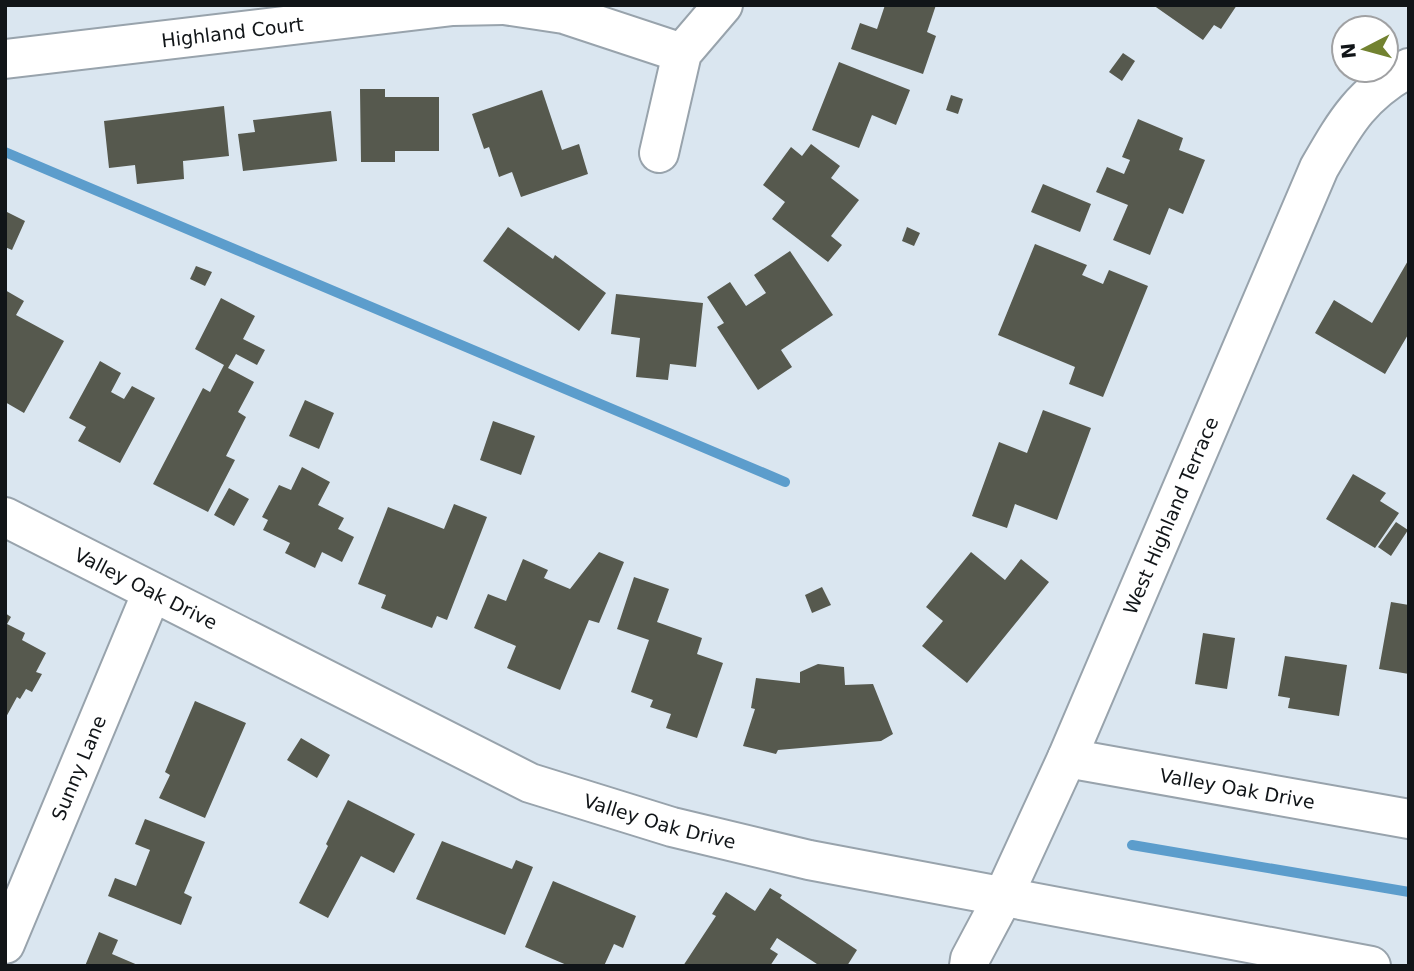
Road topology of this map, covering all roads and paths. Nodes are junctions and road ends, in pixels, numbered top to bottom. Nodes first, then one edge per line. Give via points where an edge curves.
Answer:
1 (503, 5) edge
2 (723, 5) edge
3 (682, 52) junction
4 (5, 59) edge
5 (1386, 84) edge
6 (659, 153) dead end
7 (5, 517) edge
8 (152, 592) junction
9 (1067, 758) junction
10 (1409, 819) edge
11 (1003, 897) junction
12 (5, 944) edge
13 (966, 963) edge
14 (1371, 966) edge

1 - 3 street, Highland Court via 564,14
1 - 4 street, Highland Court via 453,6
2 - 3 street
3 - 6 street
5 - 9 street, West Highland Terrace via 1346,121 1319,168
7 - 8 street, Valley Oak Drive
8 - 11 street, Valley Oak Drive via 530,783 672,827 808,860
8 - 12 street, Sunny Lane
9 - 10 street, Valley Oak Drive
9 - 11 street, West Highland Terrace
11 - 13 street, West Highland Terrace
11 - 14 street, Valley Oak Drive

